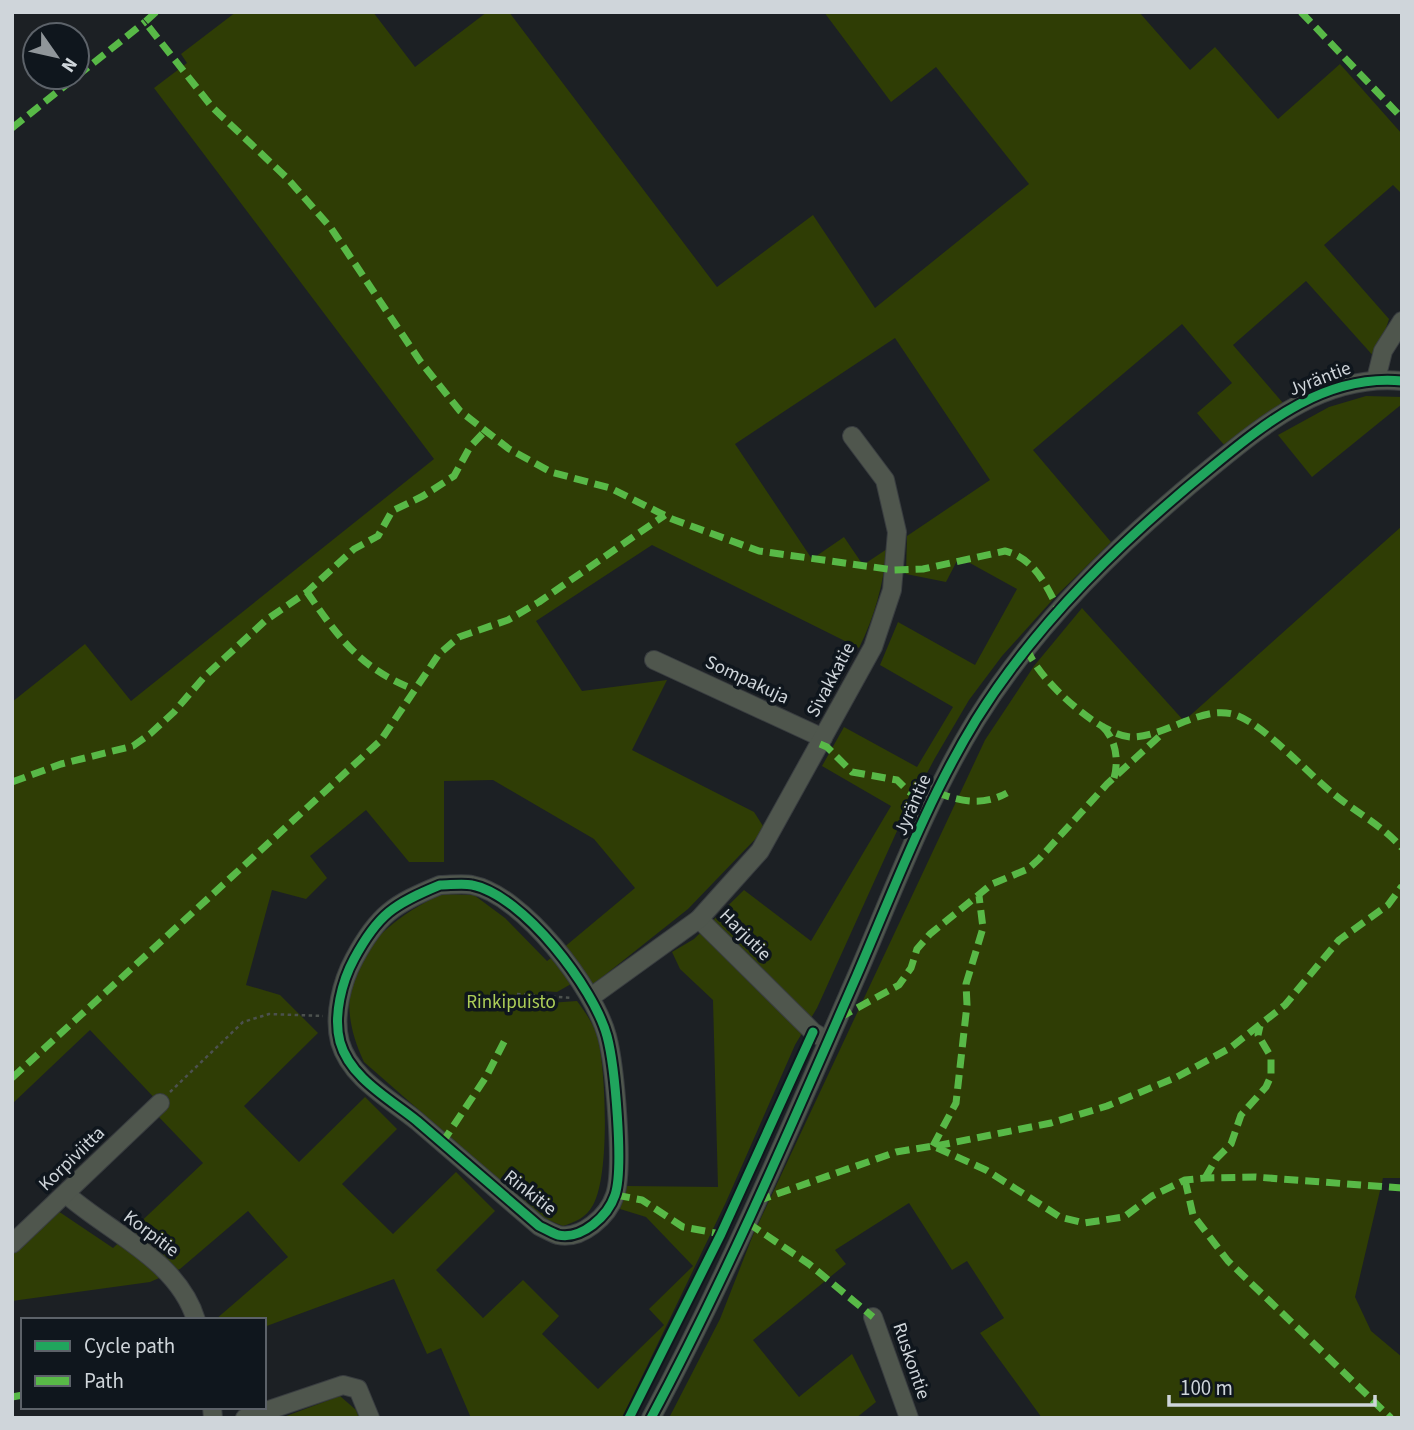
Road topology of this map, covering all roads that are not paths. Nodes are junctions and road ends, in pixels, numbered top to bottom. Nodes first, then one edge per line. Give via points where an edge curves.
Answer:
1 (1402, 321) edge
2 (1377, 379) junction
3 (1402, 381) edge
4 (852, 436) dead end
5 (654, 660) dead end
6 (823, 738) junction
7 (699, 919) junction
8 (590, 996) junction
9 (828, 1041) junction
10 (160, 1103) road end
11 (66, 1194) junction
12 (12, 1244) edge
13 (873, 1317) dead end
14 (195, 1318) edge
15 (245, 1418) edge
16 (369, 1418) edge
17 (651, 1418) edge
18 (909, 1418) edge

1 - 2 street via 1383,351
2 - 3 street, Jyräntie
2 - 9 street, Jyräntie via 1309,398 1271,419 1172,499 1027,648 977,719 936,792
4 - 6 street, Sivakkatie via 886,480 897,532 892,590 873,646
5 - 6 street, Sompakuja
6 - 7 street, Sivakkatie via 760,851
7 - 8 street, Harjutie
7 - 9 street, Harjutie via 813,1032
8 - 8 street, Rinkitie via 607,1036 618,1123 616,1195 604,1216 580,1232 560,1236 539,1226 384,1097 356,1069 340,1041 344,976 367,933 397,903 440,886 472,885 505,901 536,927
9 - 17 street, Jyräntie via 705,1316
10 - 11 street, Korpiviitta
11 - 12 street, Korpiviitta
11 - 14 street, Korpitie via 175,1280
13 - 18 street, Ruskontie
15 - 16 street via 342,1385 358,1389

